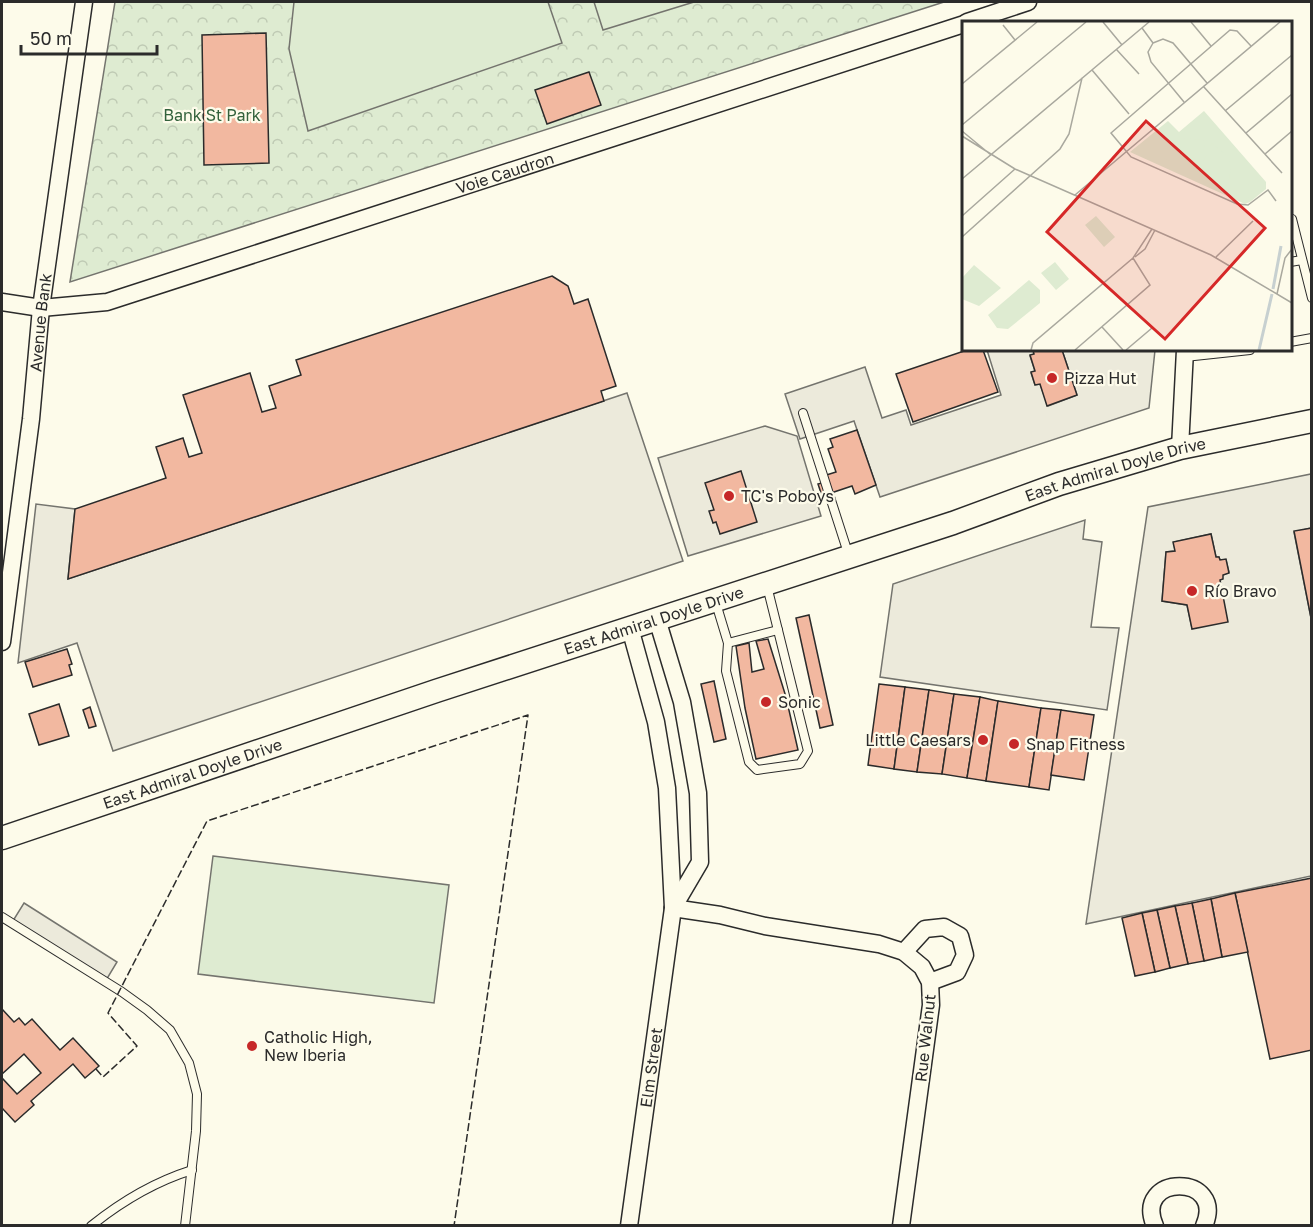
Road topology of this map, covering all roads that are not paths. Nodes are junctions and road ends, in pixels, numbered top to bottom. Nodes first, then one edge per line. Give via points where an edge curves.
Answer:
1 (84, 2) edge
2 (1028, 2) edge
3 (971, 21) edge
4 (962, 24) edge
5 (1292, 219) edge
6 (1302, 260) junction
7 (1292, 262) edge
8 (1311, 298) edge
9 (2, 302) edge
10 (41, 308) junction
11 (1311, 338) edge
12 (1292, 342) edge
13 (1237, 351) edge
14 (1185, 353) edge
15 (803, 413) dead end
16 (1311, 421) edge
17 (1180, 448) junction
18 (849, 556) junction
19 (766, 583) junction
20 (715, 600) junction
21 (657, 619) junction
22 (630, 628) junction
23 (778, 630) junction
24 (2, 642) edge
25 (728, 643) junction
26 (2, 838) edge
27 (673, 908) junction
28 (2, 917) edge
29 (904, 952) junction
30 (930, 982) junction
31 (192, 1170) junction
32 (91, 1226) edge
33 (185, 1226) edge
34 (629, 1226) edge
35 (901, 1226) edge
36 (1155, 1226) edge
37 (1204, 1226) edge

1 - 10 street, Avenue Bank
2 - 3 street, Voie Caudron
4 - 10 street, Voie Caudron via 107,302
5 - 6 lane
6 - 7 lane
6 - 8 lane
9 - 10 street, Voie Caudron
10 - 24 street, Avenue Bank
11 - 12 lane
13 - 14 lane
14 - 17 street
15 - 18 lane
16 - 17 main road, East Admiral Doyle Drive
17 - 18 main road, East Admiral Doyle Drive via 1059,484
18 - 19 main road, East Admiral Doyle Drive
19 - 20 main road, East Admiral Doyle Drive
19 - 23 lane
20 - 21 main road, East Admiral Doyle Drive
20 - 25 lane
21 - 22 main road, East Admiral Doyle Drive
21 - 27 street, Elm Street via 682,702 698,793 700,862
22 - 26 main road, East Admiral Doyle Drive
22 - 27 street, Elm Street via 656,722 667,788
23 - 25 lane
23 - 25 lane via 808,751 800,764 757,770 749,762 726,671
27 - 29 street, Rue Walnut via 879,944
27 - 34 street, Elm Street
28 - 31 lane via 122,992 170,1030 189,1063 197,1094
29 - 30 street, Rue Walnut via 922,967
29 - 30 street via 925,929 944,927 960,936 965,955 957,972
30 - 35 street, Rue Walnut via 931,1005
31 - 32 lane via 162,1179
31 - 33 lane
36 - 37 street via 1155,1199 1173,1185 1195,1189 1202,1196 1206,1204

